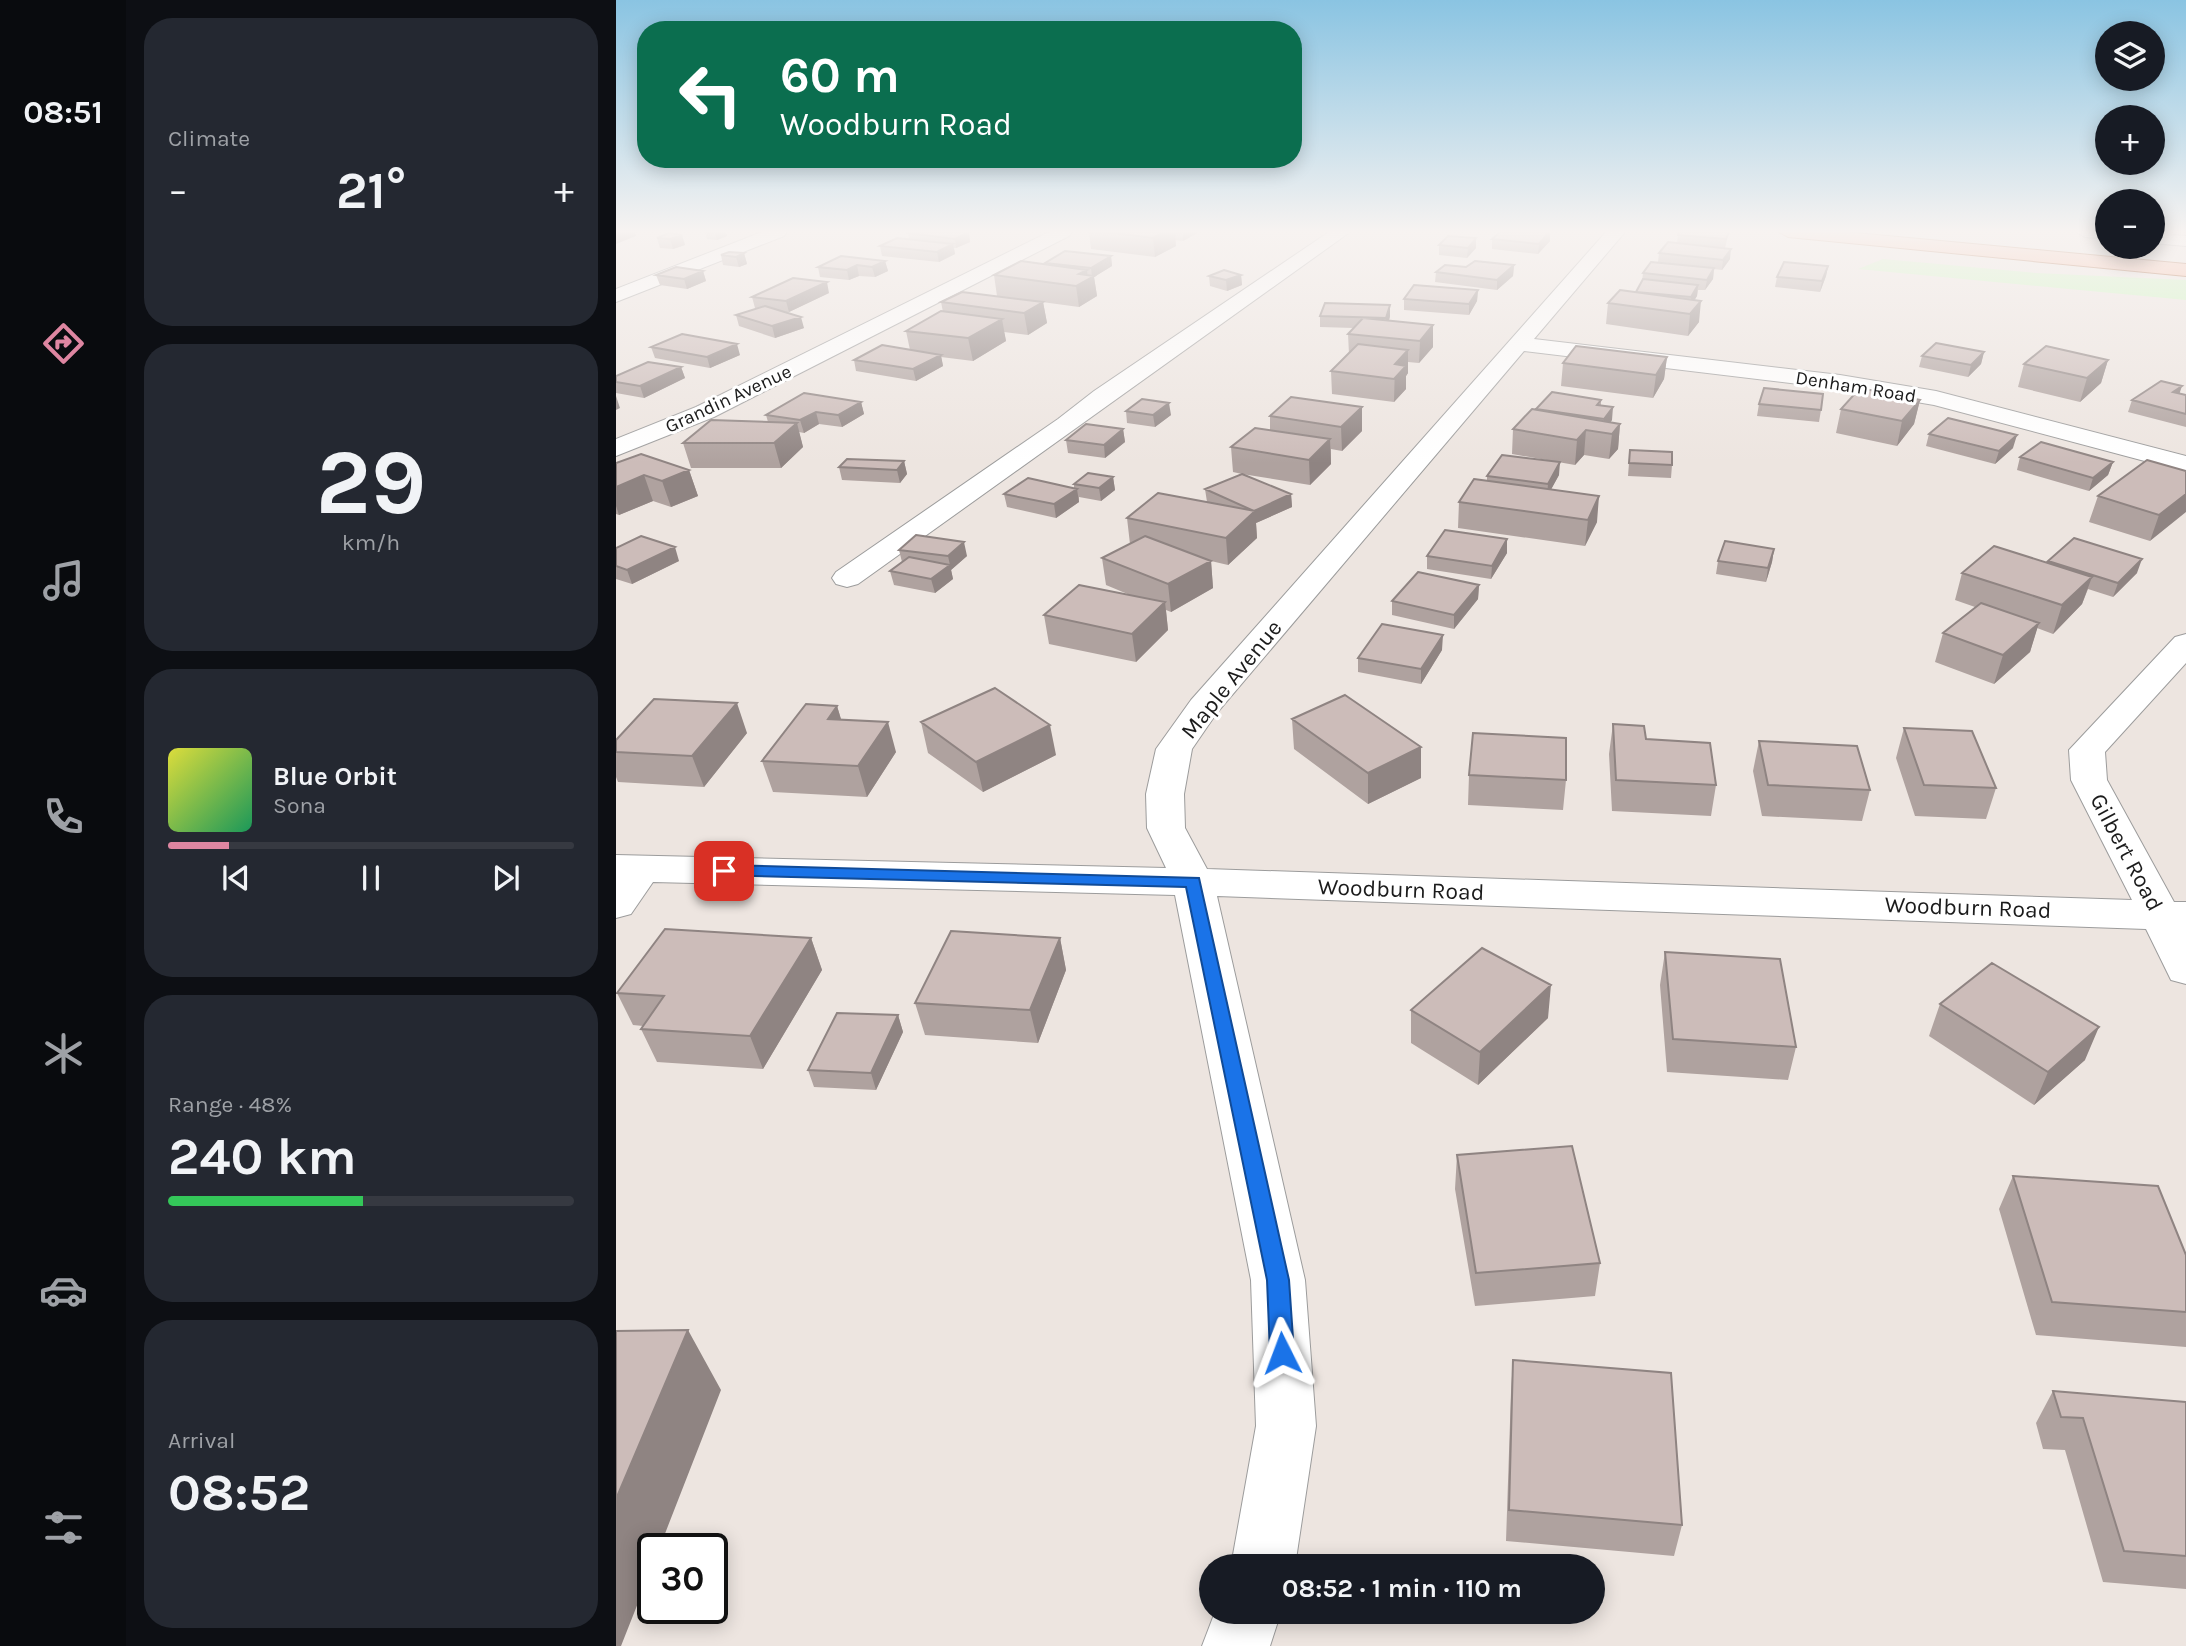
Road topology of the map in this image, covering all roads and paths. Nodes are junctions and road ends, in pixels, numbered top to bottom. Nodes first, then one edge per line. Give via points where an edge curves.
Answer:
1 (910, 309) edge
2 (1229, 309) edge
3 (1550, 309) edge
4 (1520, 344) junction
5 (616, 448) edge
6 (2186, 464) edge
7 (847, 578) dead end
8 (2186, 644) edge
9 (629, 868) edge
10 (1193, 882) junction
11 (616, 904) edge
12 (2173, 915) edge
13 (2186, 969) edge
14 (1265, 1554) edge
15 (1244, 1624) edge
16 (1236, 1646) edge

1 - 5 street, Grandin Avenue via 705,412
2 - 7 street
3 - 4 street, Maple Avenue
4 - 6 street, Denham Road via 1840,382 1936,398
4 - 10 street, Maple Avenue via 1203,707 1174,749 1165,794 1166,828
8 - 12 street, Gilbert Road via 2087,750 2089,780
9 - 10 street, Woodburn Road
9 - 11 street
10 - 12 street, Woodburn Road
10 - 14 street, Maple Avenue via 1278,1280 1286,1426
12 - 13 street, Gilbert Road
15 - 16 street

